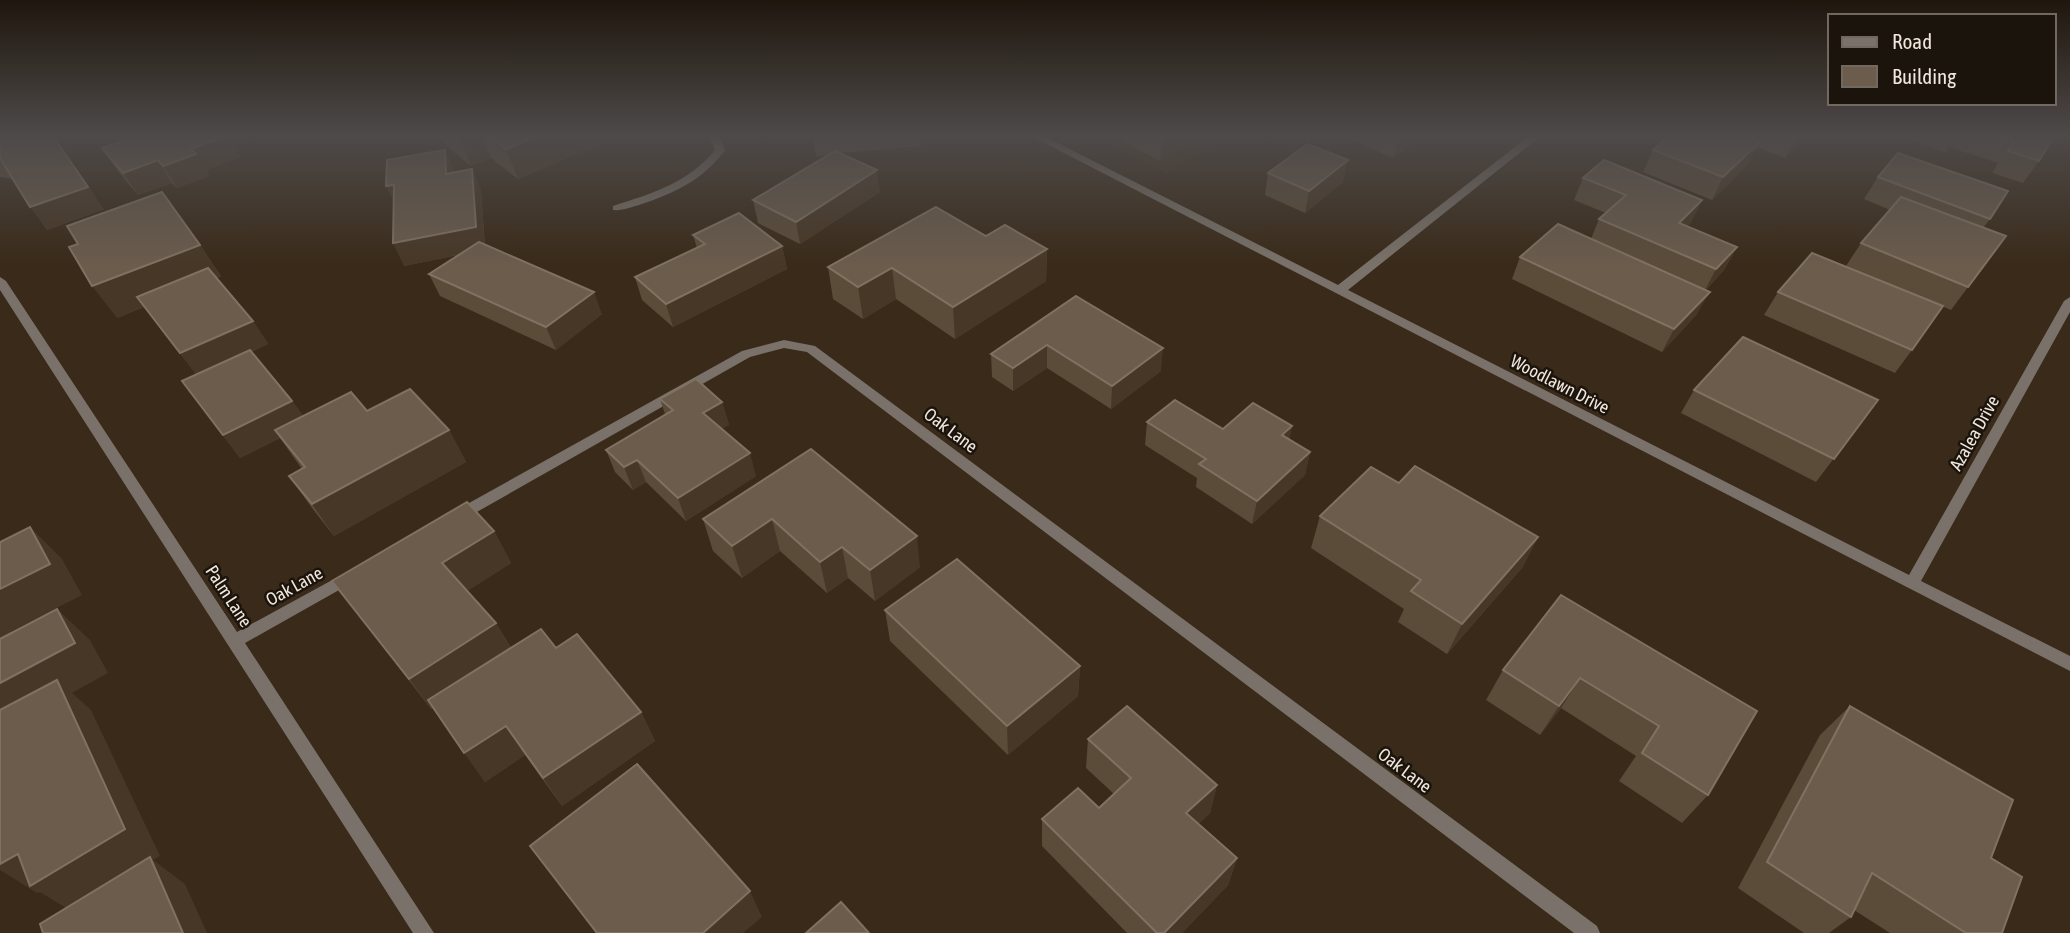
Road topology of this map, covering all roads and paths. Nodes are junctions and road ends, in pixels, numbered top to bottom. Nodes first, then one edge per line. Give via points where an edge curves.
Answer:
1 (693, 179) edge
2 (1120, 179) edge
3 (1482, 179) edge
4 (617, 208) dead end
5 (0, 281) edge
6 (1340, 290) junction
7 (2070, 301) edge
8 (442, 525) edge
9 (369, 566) edge
10 (1912, 583) junction
11 (235, 641) junction
12 (2070, 663) edge
13 (424, 933) edge
14 (1590, 933) edge

1 - 4 street
2 - 6 street, Woodlawn Drive
3 - 6 street
5 - 11 street, Palm Lane
6 - 10 street, Woodlawn Drive
7 - 10 street, Azalea Drive
8 - 14 street, Oak Lane via 746,354 784,344 811,349
9 - 11 street, Oak Lane
10 - 12 street, Woodlawn Drive
11 - 13 street, Palm Lane

